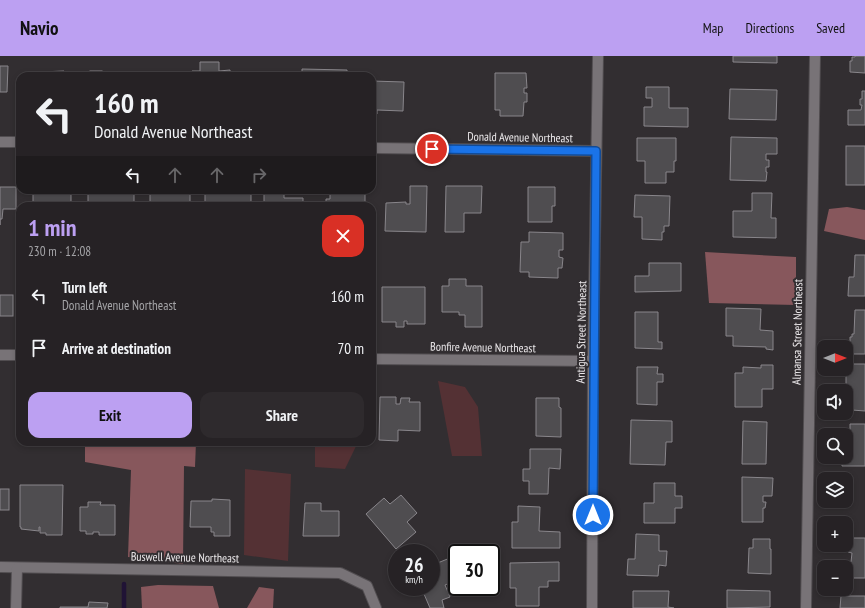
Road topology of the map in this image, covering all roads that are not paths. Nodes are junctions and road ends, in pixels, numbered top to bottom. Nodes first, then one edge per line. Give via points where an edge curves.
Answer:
1 (598, 56) edge
2 (815, 56) edge
3 (0, 142) edge
4 (16, 142) edge
5 (376, 148) edge
6 (596, 151) junction
7 (0, 355) edge
8 (16, 355) edge
9 (376, 359) edge
10 (593, 361) junction
11 (0, 568) edge
12 (17, 568) junction
13 (16, 608) edge
14 (376, 608) edge
15 (592, 608) edge
16 (806, 608) edge

1 - 6 street, Antigua Street Northeast
2 - 16 street, Almansa Street Northeast
3 - 4 street
5 - 6 street, Donald Avenue Northeast
6 - 10 street, Antigua Street Northeast
7 - 8 street
9 - 10 street, Bonfire Avenue Northeast
10 - 15 street, Antigua Street Northeast
11 - 12 street, Buswell Avenue Northeast
12 - 13 street
12 - 14 street, Buswell Avenue Northeast via 340,573 367,586

